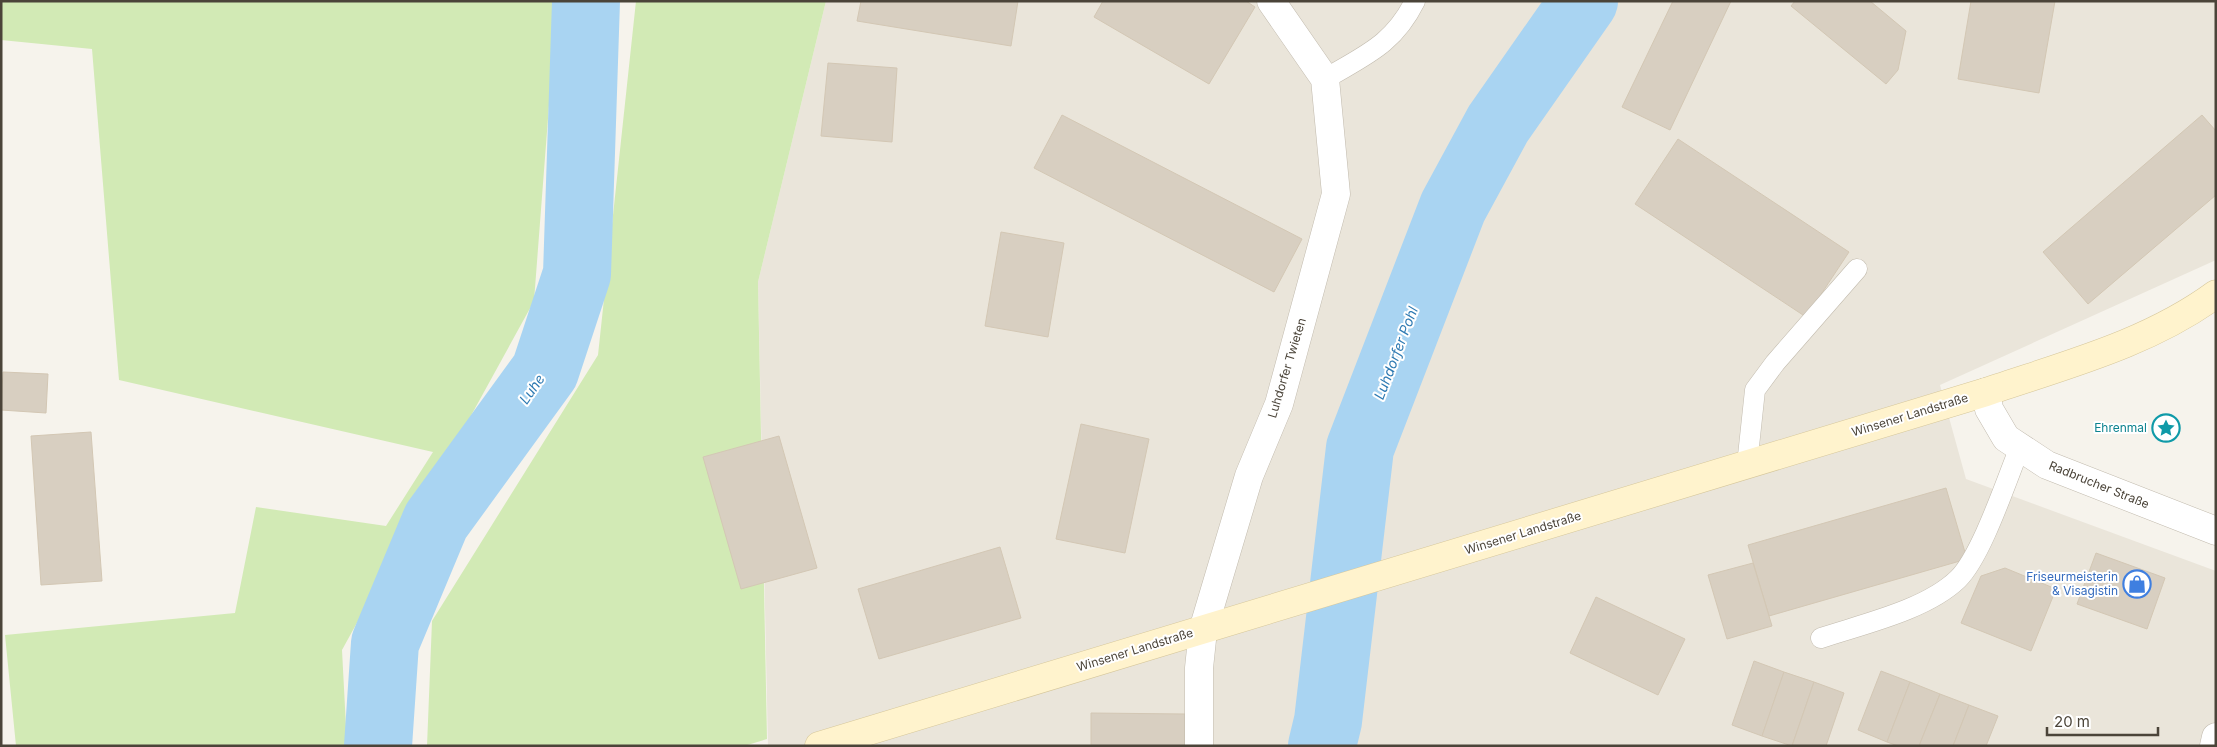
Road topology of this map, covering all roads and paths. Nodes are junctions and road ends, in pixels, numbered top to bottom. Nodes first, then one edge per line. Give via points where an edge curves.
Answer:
1 (1271, 1) edge
2 (1415, 1) edge
3 (1325, 80) junction
4 (1857, 269) dead end
5 (2216, 294) edge
6 (1986, 392) junction
7 (2020, 447) junction
8 (1747, 466) junction
9 (2216, 531) edge
10 (1203, 630) junction
11 (1821, 638) dead end
12 (2216, 737) edge
13 (819, 746) edge
14 (1199, 746) edge
15 (2214, 746) edge

1 - 3 street, Luhdorfer Twieten
2 - 3 lane via 1406,19 1386,43
3 - 10 street, Luhdorfer Twieten via 1336,194 1279,404 1249,476
4 - 8 lane via 1755,390
5 - 6 main road, Winsener Landstraße via 2128,344
6 - 7 street, Radbrucher Straße via 1989,409 2006,438
6 - 8 main road, Winsener Landstraße
7 - 9 street, Radbrucher Straße via 2046,465
7 - 11 lane via 1978,548 1958,579 1938,594 1896,613
8 - 10 main road, Winsener Landstraße
10 - 13 main road, Winsener Landstraße
10 - 14 street, Luhdorfer Twieten via 1199,668
12 - 15 street

